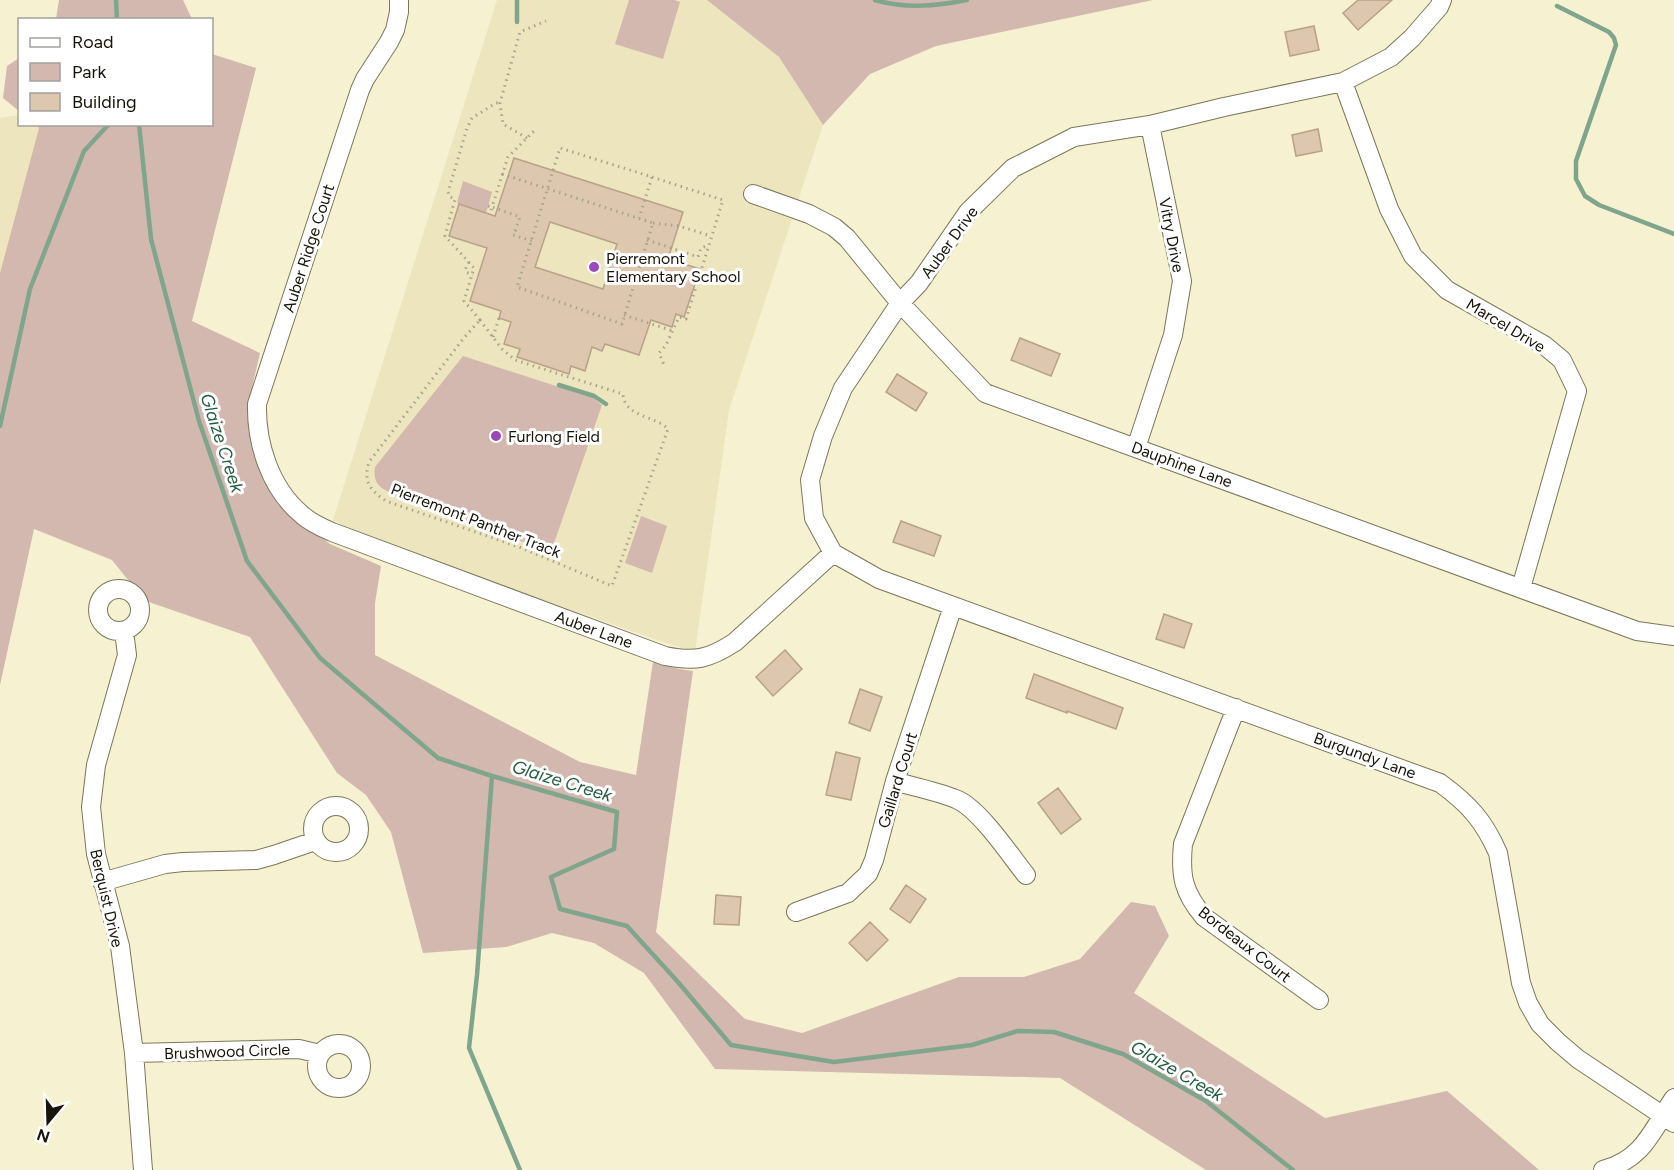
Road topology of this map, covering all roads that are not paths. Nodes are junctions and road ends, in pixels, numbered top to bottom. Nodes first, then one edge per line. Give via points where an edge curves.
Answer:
1 (399, 0) edge
2 (1442, 0) edge
3 (1343, 82) junction
4 (1150, 125) junction
5 (753, 194) dead end
6 (900, 303) junction
7 (1136, 448) junction
8 (287, 498) joint
9 (832, 553) junction
10 (1521, 588) junction
11 (953, 606) junction
12 (123, 631) dead end
13 (1674, 636) edge
14 (1236, 708) junction
15 (895, 781) junction
16 (315, 841) dead end
17 (1026, 875) dead end
18 (102, 882) junction
19 (796, 912) dead end
20 (1319, 1000) dead end
21 (134, 1053) junction
22 (320, 1054) dead end
23 (1674, 1098) edge
24 (1668, 1119) edge
25 (143, 1170) edge
26 (1603, 1170) edge

1 - 8 street, Auber Ridge Court via 395,30 360,90 257,404 259,438 272,475
2 - 3 street, Auber Drive via 1413,38 1391,57
3 - 4 street, Auber Drive
3 - 10 street, Marcel Drive via 1389,209 1413,256 1447,290 1544,345 1562,360 1577,391
4 - 6 street, Auber Drive via 1074,137 1013,168 968,212 919,283
4 - 7 street, Vitry Drive via 1182,280 1173,335
5 - 6 street, Dauphine Lane via 834,226
6 - 7 street, Dauphine Lane via 985,393
6 - 9 street, Auber Drive via 843,388 810,480 814,518
7 - 10 street, Dauphine Lane
8 - 9 street, Auber Lane via 299,513 332,532 665,656 683,659 716,654 735,642
9 - 11 street, Burgundy Lane via 879,579
10 - 13 street, Dauphine Lane via 1637,631
11 - 14 street, Burgundy Lane
11 - 15 street, Gaillard Court
12 - 18 street, Berquist Drive via 127,655 96,765 92,798 93,833
14 - 20 street, Bordeaux Court via 1183,844 1181,866 1185,885 1204,917
14 - 24 street, Burgundy Lane via 1440,783 1458,796 1477,815 1498,854 1521,983 1540,1024 1578,1059
15 - 17 street via 957,799 970,807
15 - 19 street, Gaillard Court via 868,874 848,893
16 - 18 street via 256,860 165,864
18 - 21 street, Berquist Drive via 120,946
21 - 22 street, Brushwood Circle via 299,1049
21 - 25 street, Berquist Drive
23 - 24 street
24 - 26 street via 1633,1155

